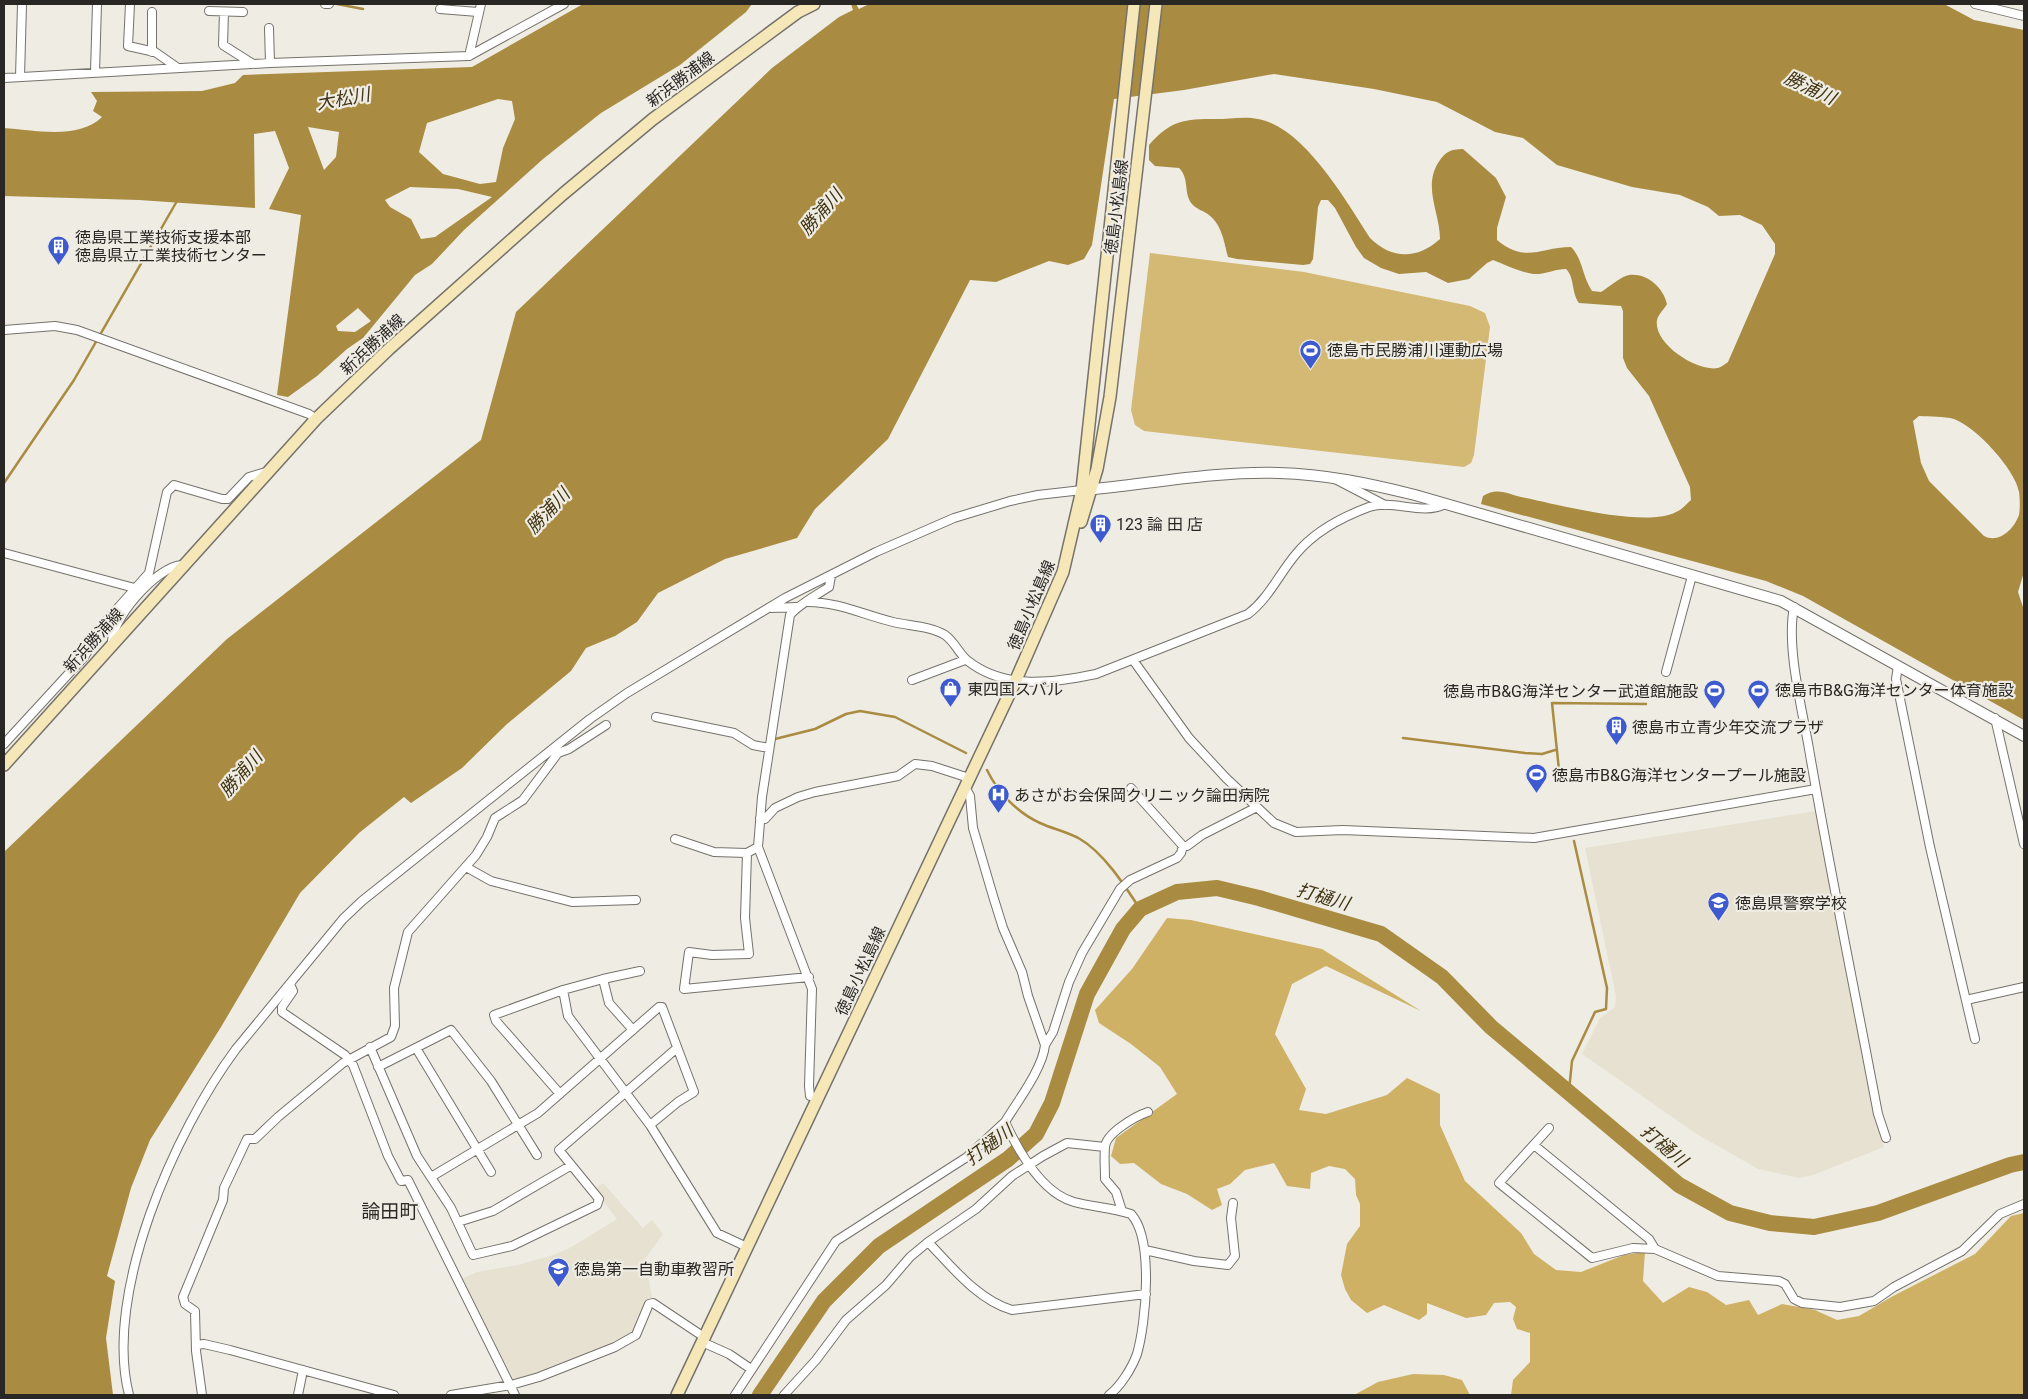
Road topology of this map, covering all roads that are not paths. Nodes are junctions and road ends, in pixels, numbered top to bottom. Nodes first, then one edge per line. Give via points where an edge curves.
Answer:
1 (22, 4) edge
2 (97, 4) edge
3 (130, 4) edge
4 (324, 4) edge
5 (329, 4) edge
6 (564, 4) edge
7 (814, 4) edge
8 (1134, 4) edge
9 (1156, 4) edge
10 (1975, 4) edge
11 (1993, 6) edge
12 (479, 8) edge
13 (440, 9) dead end
14 (209, 11) dead end
15 (152, 12) dead end
16 (224, 12) junction
17 (243, 12) dead end
18 (2024, 16) edge
19 (269, 28) dead end
20 (152, 52) junction
21 (470, 56) junction
22 (270, 63) junction
23 (253, 64) junction
24 (178, 68) junction
25 (95, 72) junction
26 (20, 77) junction
27 (4, 78) edge
28 (4, 330) edge
29 (316, 419) junction
30 (266, 472) junction
31 (1335, 479) junction
32 (1086, 490) junction
33 (1445, 504) junction
34 (1385, 505) junction
35 (4, 553) edge
36 (182, 565) junction
37 (831, 576) junction
38 (1692, 576) junction
39 (139, 589) junction
40 (808, 602) junction
41 (796, 607) junction
42 (1794, 607) junction
43 (772, 608) junction
44 (112, 644) junction
45 (966, 660) junction
46 (1133, 660) junction
47 (1898, 666) junction
48 (1666, 672) dead end
49 (912, 680) dead end
50 (1015, 682) junction
51 (656, 717) dead end
52 (1995, 718) junction
53 (606, 725) dead end
54 (2024, 736) edge
55 (4, 744) edge
56 (769, 748) junction
57 (555, 750) junction
58 (4, 765) edge
59 (967, 783) junction
60 (1131, 788) dead end
61 (1816, 789) junction
62 (1257, 808) junction
63 (760, 818) junction
64 (675, 840) dead end
65 (2024, 844) edge
66 (1183, 846) junction
67 (758, 847) junction
68 (747, 853) junction
69 (466, 867) junction
70 (636, 900) dead end
71 (640, 971) dead end
72 (809, 977) junction
73 (603, 980) junction
74 (290, 984) junction
75 (2024, 987) edge
76 (563, 990) junction
77 (1966, 1000) junction
78 (632, 1030) junction
79 (1975, 1039) dead end
80 (1045, 1045) junction
81 (370, 1047) junction
82 (416, 1048) junction
83 (677, 1048) junction
84 (350, 1060) junction
85 (600, 1060) junction
86 (378, 1067) junction
87 (626, 1093) junction
88 (560, 1094) junction
89 (817, 1098) junction
90 (1148, 1112) dead end
91 (1006, 1124) junction
92 (650, 1125) junction
93 (518, 1126) junction
94 (1549, 1128) dead end
95 (1886, 1138) dead end
96 (1534, 1145) junction
97 (1105, 1147) junction
98 (478, 1149) junction
99 (537, 1155) dead end
100 (1029, 1163) junction
101 (570, 1166) junction
102 (491, 1172) dead end
103 (431, 1177) junction
104 (1233, 1203) dead end
105 (2024, 1204) edge
106 (1122, 1211) junction
107 (458, 1222) junction
108 (928, 1242) junction
109 (747, 1247) junction
110 (1656, 1249) junction
111 (1145, 1250) junction
112 (1146, 1294) junction
113 (703, 1339) junction
114 (196, 1344) junction
115 (751, 1369) junction
116 (303, 1370) junction
117 (511, 1385) junction
118 (129, 1395) edge
119 (202, 1395) edge
120 (298, 1395) edge
121 (394, 1395) edge
122 (451, 1395) edge
123 (515, 1395) edge
124 (677, 1395) edge
125 (735, 1395) edge
126 (784, 1395) edge
127 (1109, 1395) edge

1 - 26 street
2 - 25 street
3 - 20 street via 128,46
4 - 5 street
6 - 21 street
7 - 29 main road, 新浜勝浦線 via 741,53 608,156 389,349
8 - 32 main road, 徳島小松島線 via 1084,466
9 - 32 main road, 徳島小松島線 via 1110,397 1097,469
10 - 11 street
11 - 18 street
12 - 13 street
12 - 21 street
14 - 16 street
15 - 20 street
16 - 17 street
16 - 23 street via 223,45
19 - 22 street
20 - 24 street
21 - 22 street
22 - 23 street
23 - 24 street
24 - 25 street
25 - 26 street
26 - 27 street
28 - 29 street via 55,326 77,330
29 - 30 main road, 新浜勝浦線
30 - 36 main road, 新浜勝浦線
30 - 39 street via 249,477 228,499 174,486 166,492 149,573
31 - 32 street via 1280,473 1208,475
31 - 33 street via 1376,485
31 - 34 street
32 - 37 street via 1038,495 954,518 884,548
32 - 50 main road, 徳島小松島線 via 1057,590
33 - 34 street via 1437,508
33 - 38 street
34 - 46 street via 1365,509 1318,533 1296,553 1263,601 1248,614
35 - 39 street
36 - 39 street
36 - 44 main road, 新浜勝浦線
37 - 40 street via 829,588
37 - 43 street via 785,598
38 - 42 street
38 - 48 street
39 - 44 street via 114,630
39 - 55 street via 108,619 84,657
40 - 41 street
40 - 45 street via 833,604 893,622 927,628 950,640
41 - 43 street
41 - 56 street via 788,623
42 - 47 street
42 - 61 street via 1791,622 1797,675
43 - 57 street via 627,693
44 - 58 main road, 新浜勝浦線
45 - 49 street
45 - 50 street via 986,672
46 - 50 street via 1085,676
46 - 62 street via 1189,738
47 - 52 street
47 - 77 street via 1896,679 1930,847
50 - 59 main road, 徳島小松島線
51 - 56 street via 734,733 753,745
52 - 54 street
52 - 65 street
53 - 57 street via 568,749
56 - 63 street
57 - 69 street via 526,795 495,818 482,847
57 - 74 street via 362,901
59 - 63 street via 932,766 915,764 898,776 815,792 775,808 765,819
59 - 80 street via 973,828 995,904 1022,972
59 - 89 main road, 徳島小松島線
60 - 66 street
61 - 62 street via 1534,838 1343,830 1296,832 1274,823
61 - 95 street via 1876,1104
62 - 66 street
63 - 67 street
64 - 68 street via 714,852
66 - 80 street via 1177,858 1130,880 1120,889 1082,953 1053,1032
67 - 68 street
67 - 72 street
68 - 72 street via 745,918 749,954 689,952 684,989
69 - 70 street via 491,881 572,902
69 - 81 street via 408,932 394,988 395,1026 391,1037
71 - 73 street
72 - 89 street via 812,989 809,1086 810,1096
73 - 76 street
73 - 78 street via 609,1003
74 - 84 street via 293,991 282,1012
74 - 118 street via 220,1070 186,1128 168,1170 128,1292 123,1345
75 - 77 street
76 - 85 street via 568,1016
76 - 88 street via 494,1015 496,1022
77 - 79 street
78 - 83 street via 662,1007
78 - 85 street
80 - 91 street via 1044,1053
81 - 84 street
81 - 86 street
82 - 86 street
82 - 93 street via 450,1030 491,1081
82 - 98 street
83 - 87 street
83 - 92 street via 694,1092
84 - 114 street via 278,1116 255,1139 247,1139 224,1188 223,1200 182,1297 185,1304 195,1311
84 - 117 street via 401,1181 408,1180
85 - 87 street
85 - 88 street
86 - 103 street via 411,1142
87 - 92 street
87 - 101 street via 559,1150
88 - 93 street
89 - 109 main road, 徳島小松島線
90 - 97 street via 1121,1127
91 - 100 street
91 - 115 street via 967,1157 836,1241
92 - 109 street via 717,1233
93 - 98 street
93 - 99 street
94 - 96 street
96 - 110 street
96 - 110 street via 1499,1183 1592,1258 1632,1248
97 - 100 street via 1067,1143
97 - 106 street via 1105,1179 1116,1192
98 - 102 street
98 - 103 street
100 - 106 street via 1062,1197
100 - 108 street via 976,1208
101 - 107 street via 499,1208
101 - 107 street via 599,1199 597,1205 512,1246 473,1255
103 - 107 street
104 - 111 street via 1231,1218 1235,1256 1228,1265
105 - 110 street via 2000,1214 1962,1251 1894,1287 1874,1302 1859,1306 1802,1303 1794,1299 1785,1284 1779,1281 1718,1276
106 - 111 street via 1135,1218
108 - 112 street via 969,1284 1012,1310
108 - 126 street via 846,1320
109 - 113 main road, 徳島小松島線
111 - 112 street
112 - 127 street via 1137,1354
113 - 115 street
113 - 117 street via 653,1303 649,1304 640,1327 631,1339 576,1364
113 - 124 main road, 徳島小松島線
114 - 116 street
114 - 119 street
115 - 125 street
116 - 120 street
116 - 121 street
117 - 122 street
117 - 123 street

